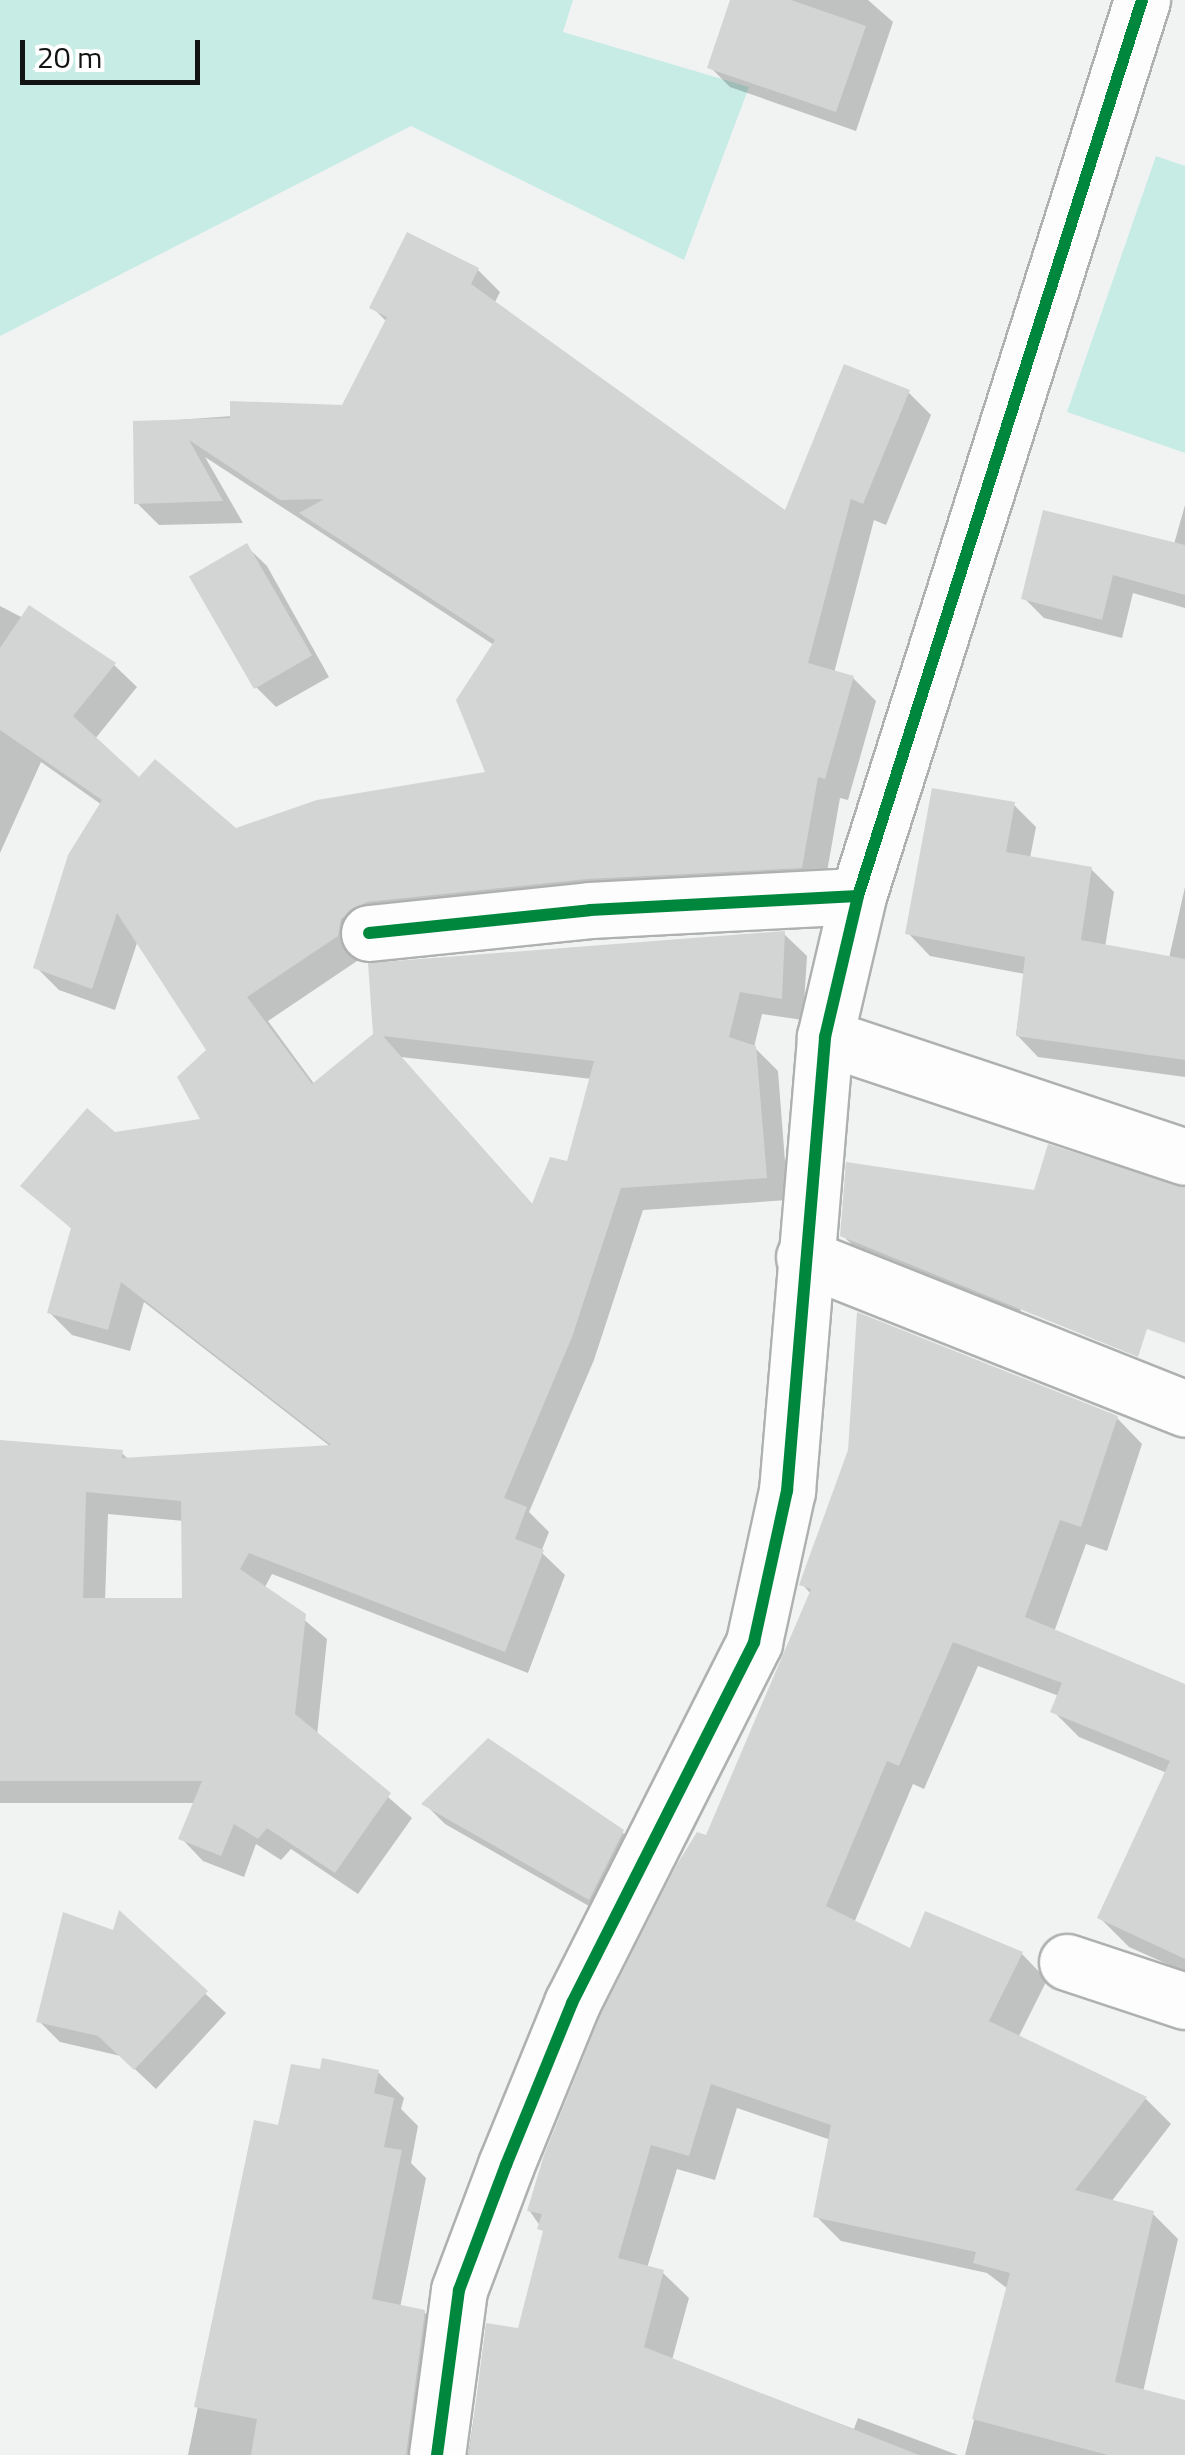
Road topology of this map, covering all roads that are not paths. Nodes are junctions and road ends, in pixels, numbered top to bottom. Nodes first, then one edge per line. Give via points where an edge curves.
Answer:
1 (1142, 0) edge
2 (858, 896) junction
3 (369, 934) dead end
4 (825, 1036) junction
5 (1185, 1157) edge
6 (804, 1257) junction
7 (1185, 1409) edge
8 (1067, 1962) dead end
9 (1185, 2002) edge
10 (437, 2455) edge

1 - 2 street
2 - 3 street via 590,910
2 - 4 street
4 - 5 street
4 - 6 street
6 - 7 street
6 - 10 street via 788,1491 754,1642 572,2003 506,2165 459,2290
8 - 9 street

